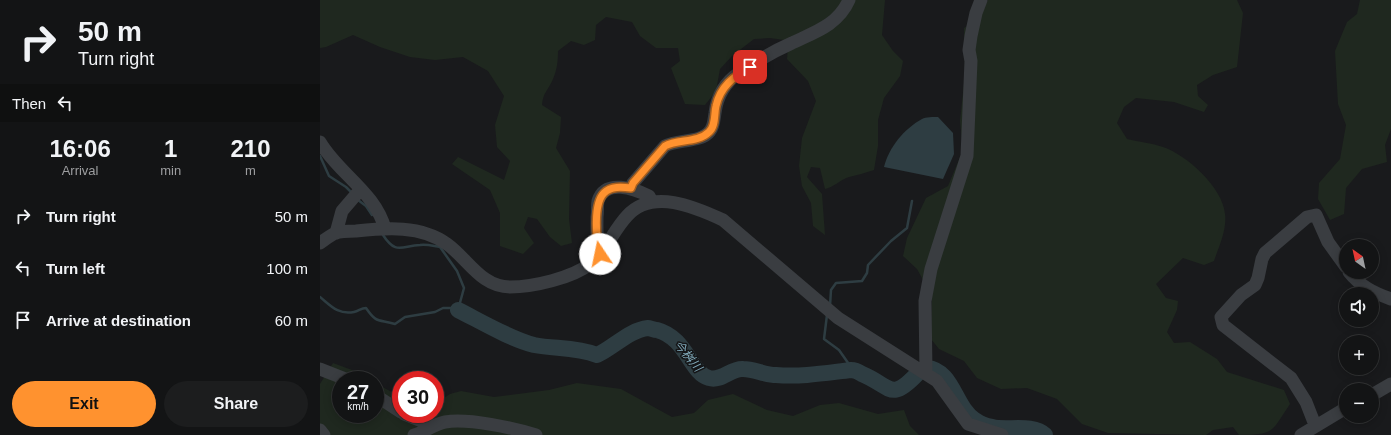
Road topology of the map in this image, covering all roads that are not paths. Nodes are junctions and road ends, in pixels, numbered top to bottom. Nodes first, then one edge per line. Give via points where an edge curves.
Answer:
1 (849, 0) edge
2 (981, 0) edge
3 (320, 142) edge
4 (631, 188) junction
5 (360, 190) junction
6 (652, 202) junction
7 (337, 227) junction
8 (385, 228) junction
9 (321, 237) edge
10 (600, 254) junction
11 (1339, 258) edge
12 (1355, 279) edge
13 (1391, 299) edge
14 (320, 369) edge
15 (926, 372) junction
16 (332, 374) edge
17 (1391, 384) edge
18 (1379, 391) edge
19 (1339, 412) edge
20 (426, 423) edge
21 (1314, 425) junction
22 (434, 426) junction
23 (320, 430) edge
24 (324, 435) edge
25 (414, 435) edge
26 (536, 435) edge
27 (1002, 435) edge
28 (1301, 435) edge

1 - 4 street via 842,12 820,31 738,73 720,94 710,131 705,136 671,142 665,146
2 - 15 street via 969,50 967,156 931,269 925,301
3 - 5 street via 336,165
4 - 6 street via 649,196
4 - 10 street via 616,187 605,192 598,201 596,235
5 - 7 street via 342,211
5 - 8 street via 372,203
6 - 10 street via 628,215
6 - 15 street via 665,200 723,220 838,318
7 - 8 street
7 - 9 street
8 - 10 street via 423,233 446,243 482,278 495,285 509,287 525,286 573,274 590,264
11 - 21 street via 1328,242 1316,214 1307,216 1264,253 1255,284 1240,295 1221,317 1223,325 1291,378 1306,402
12 - 13 street via 1373,292
14 - 16 street
15 - 27 street via 938,381 968,424
17 - 18 street
19 - 21 street
20 - 22 street
21 - 28 street
22 - 25 street
22 - 26 street via 458,421
23 - 24 street

